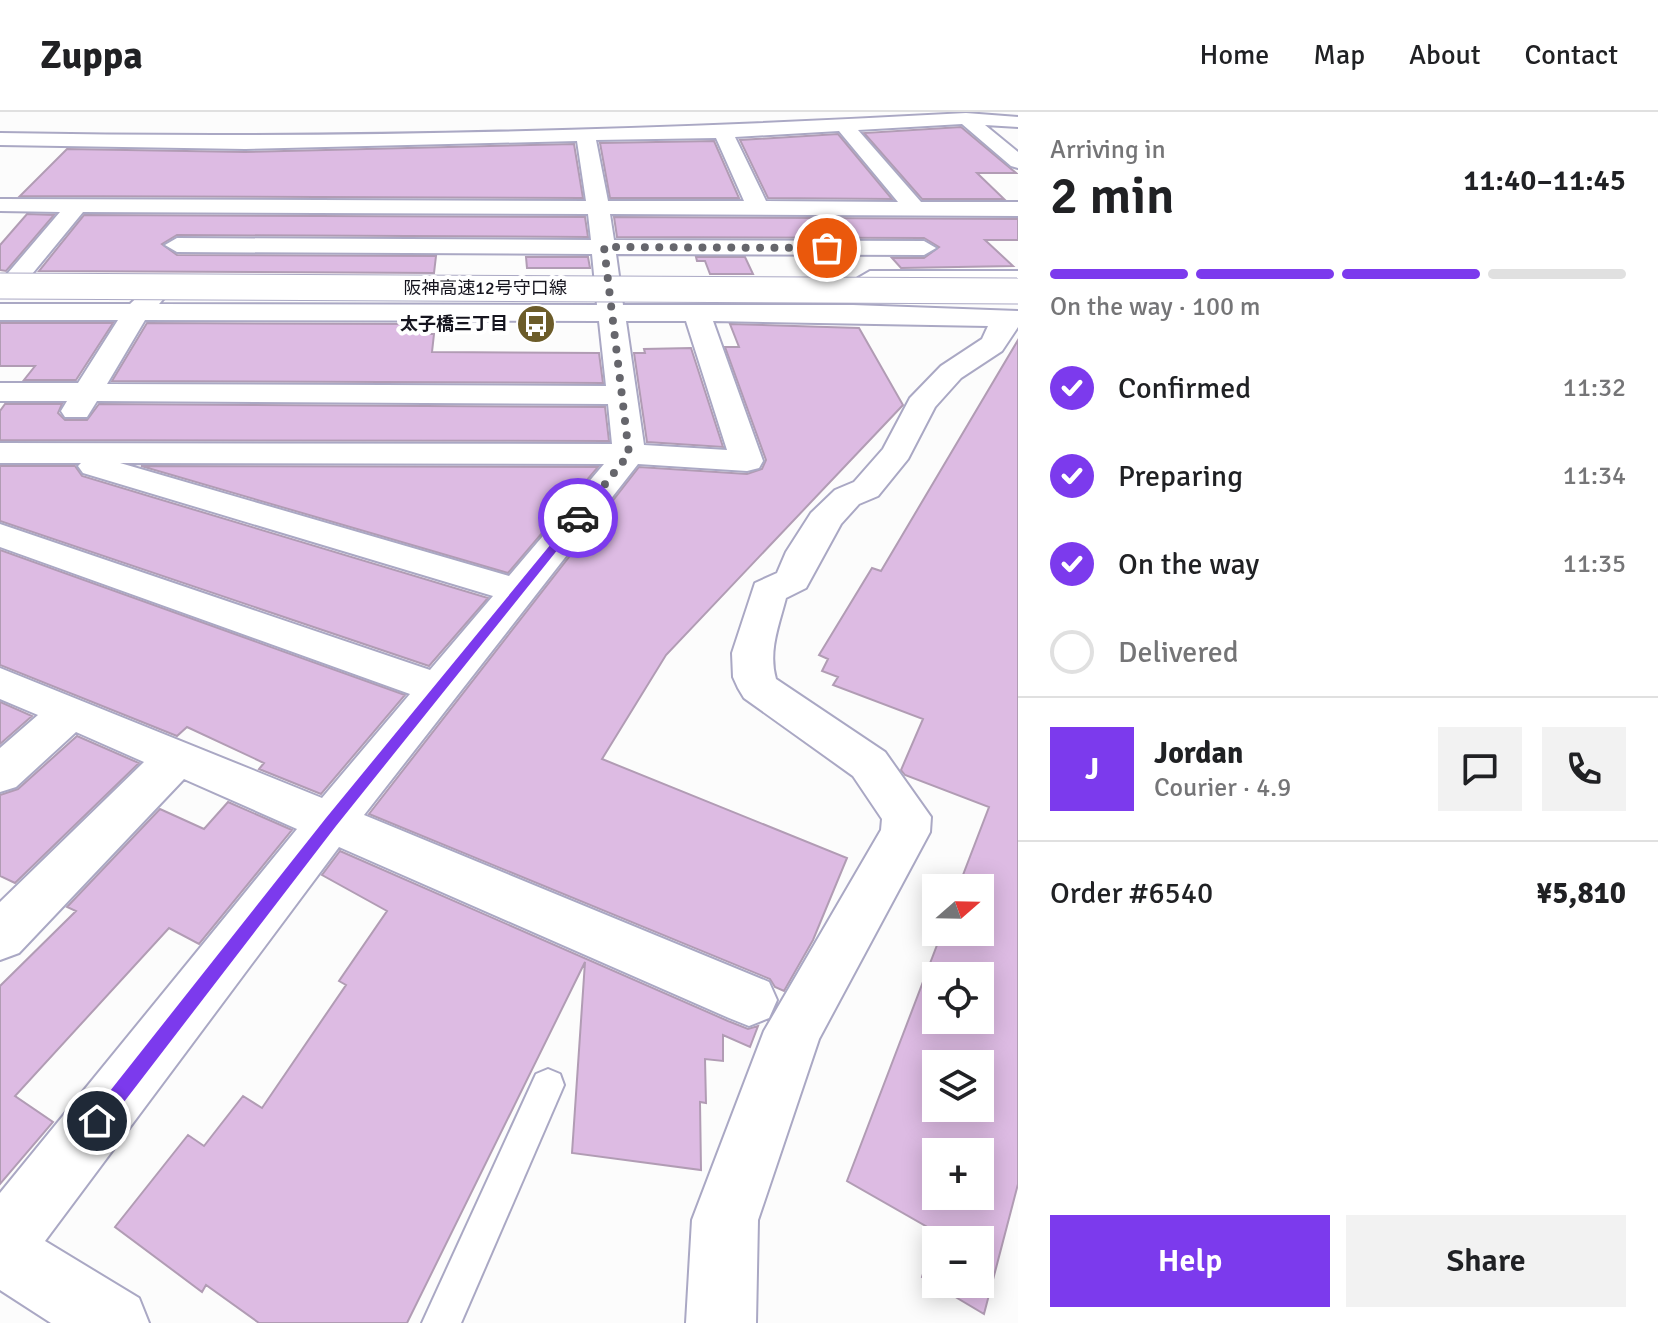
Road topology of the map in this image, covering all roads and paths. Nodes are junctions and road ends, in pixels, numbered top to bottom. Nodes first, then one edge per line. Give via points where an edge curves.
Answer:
1 (966, 118) junction
2 (1018, 122) edge
3 (845, 126) junction
4 (723, 132) junction
5 (586, 136) junction
6 (0, 139) edge
7 (450, 139) junction
8 (111, 141) junction
9 (379, 141) junction
10 (319, 142) junction
11 (245, 143) junction
12 (92, 162) dead end
13 (1018, 162) edge
14 (448, 166) dead end
15 (68, 198) junction
16 (0, 205) edge
17 (208, 205) junction
18 (288, 205) junction
19 (362, 205) junction
20 (598, 206) junction
21 (915, 209) junction
22 (1018, 209) edge
23 (759, 210) junction
24 (177, 245) junction
25 (604, 247) junction
26 (954, 248) dead end
27 (161, 280) junction
28 (5, 282) edge
29 (608, 296) junction
30 (0, 303) edge
31 (1015, 303) edge
32 (0, 312) edge
33 (136, 313) junction
34 (697, 313) junction
35 (0, 392) edge
36 (88, 393) junction
37 (621, 395) junction
38 (0, 453) edge
39 (48, 453) junction
40 (629, 454) junction
41 (0, 483) edge
42 (0, 535) edge
43 (518, 591) junction
44 (0, 682) edge
45 (439, 689) junction
46 (70, 712) junction
47 (177, 758) junction
48 (0, 775) edge
49 (331, 822) junction
50 (0, 937) edge
51 (749, 1000) dead end
52 (548, 1085) dead end
53 (0, 1248) edge
54 (114, 1323) edge
55 (441, 1323) edge
56 (721, 1323) edge

1 - 2 main road
1 - 3 main road
1 - 13 main road
3 - 4 main road
3 - 21 main road
4 - 5 main road
4 - 23 main road
5 - 7 main road via 516,145
5 - 20 main road
6 - 8 main road
7 - 9 main road
7 - 14 main road
8 - 11 main road
8 - 12 main road
9 - 10 main road
9 - 19 main road
10 - 11 main road
10 - 18 main road
11 - 17 main road
15 - 16 main road
15 - 17 main road
15 - 28 main road
17 - 18 main road
17 - 24 main road
18 - 19 main road
19 - 20 main road via 520,199
20 - 23 main road
20 - 25 main road
21 - 22 main road
21 - 23 main road
24 - 25 main road
24 - 27 main road
25 - 26 main road
25 - 29 main road
27 - 28 main road
27 - 29 main road
27 - 33 main road
28 - 31 main road, 阪神高速12号守口線, bridge
29 - 31 main road
29 - 33 main road
29 - 34 main road
29 - 37 main road
30 - 31 main road, 阪神高速12号守口線
31 - 34 main road via 853,313
31 - 56 main road via 992,345 951,372 921,404 897,452 866,489 847,497 824,521 793,580 769,591 750,665 752,678 869,764 907,817 905,832 793,1031 725,1220
32 - 33 main road
33 - 36 main road
34 - 40 main road via 747,461
35 - 36 main road
36 - 37 main road
36 - 39 main road
37 - 40 main road
38 - 39 main road
39 - 40 main road
39 - 41 main road
39 - 43 main road
40 - 43 main road
42 - 45 main road
43 - 45 main road
44 - 46 main road
45 - 49 main road
46 - 47 main road
46 - 48 main road
47 - 49 main road
47 - 50 main road
49 - 51 main road
49 - 53 main road
52 - 55 lane
53 - 54 main road

